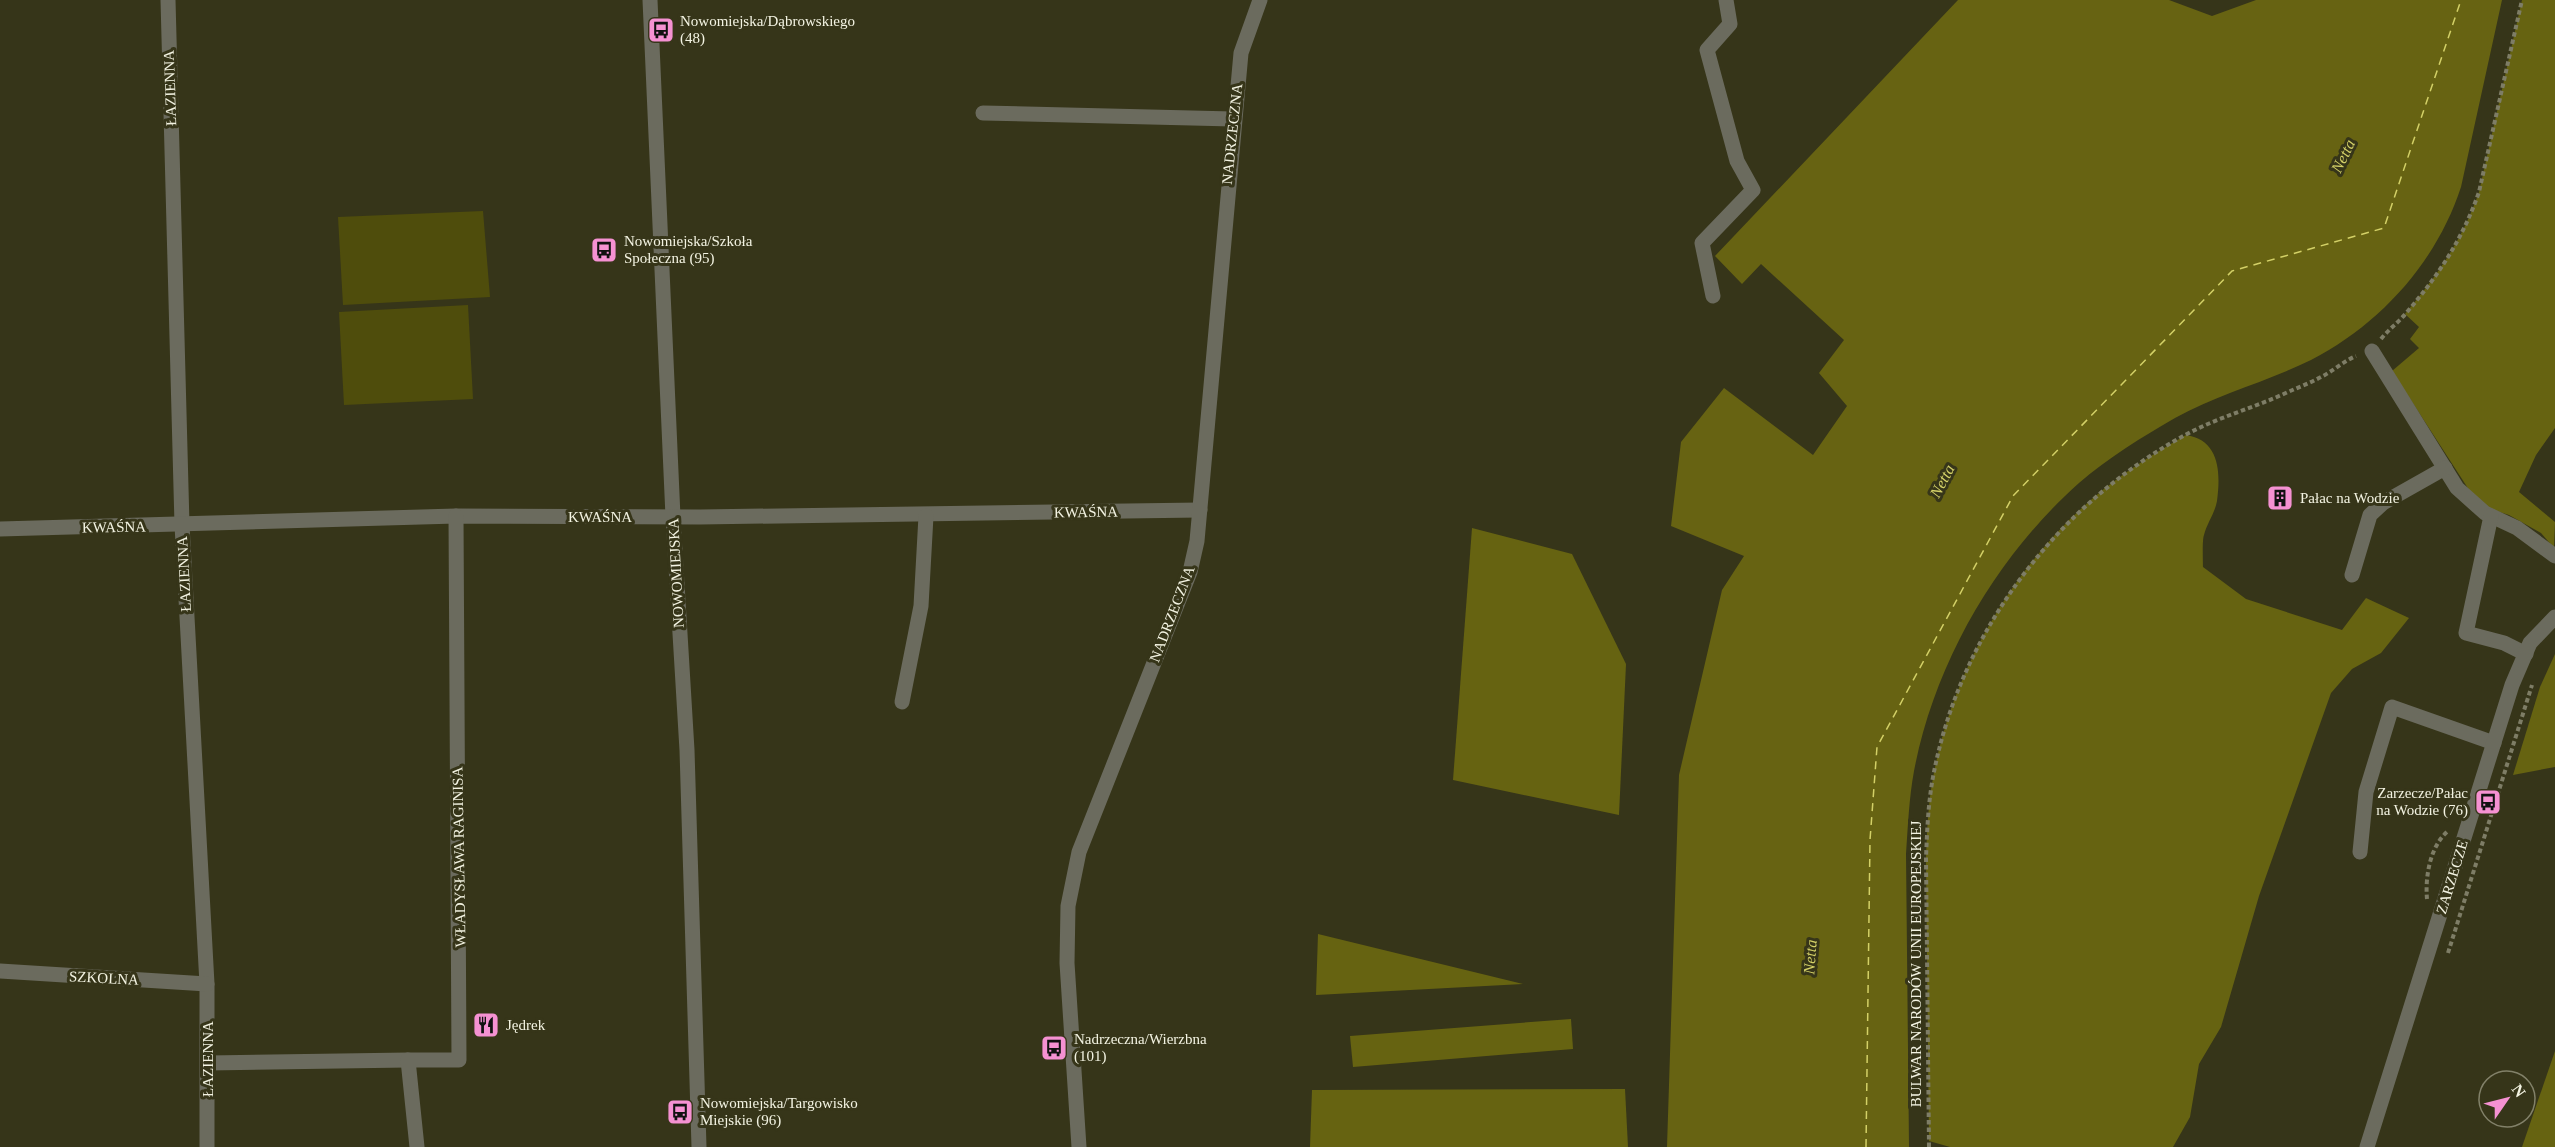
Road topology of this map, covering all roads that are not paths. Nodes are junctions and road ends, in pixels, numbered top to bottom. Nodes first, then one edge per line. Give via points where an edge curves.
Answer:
1 (168, 0) edge
2 (650, 0) edge
3 (1260, 0) edge
4 (1726, 0) edge
5 (983, 113) dead end
6 (1233, 119) junction
7 (1713, 296) dead end
8 (2372, 351) road end
9 (2445, 468) junction
10 (1200, 510) junction
11 (456, 516) junction
12 (926, 516) junction
13 (2491, 516) junction
14 (673, 517) junction
15 (182, 525) junction
16 (0, 530) edge
17 (2555, 556) edge
18 (2352, 575) dead end
19 (2555, 616) edge
20 (2526, 654) junction
21 (902, 702) dead end
22 (2494, 743) junction
23 (2360, 852) dead end
24 (0, 971) edge
25 (207, 984) junction
26 (408, 1060) junction
27 (208, 1063) junction
28 (207, 1147) edge
29 (417, 1147) edge
30 (699, 1147) edge
31 (1079, 1147) edge
32 (2367, 1147) edge

1 - 15 street, ŁAZIENNA
2 - 14 street, NOWOMIEJSKA
3 - 6 street, NADRZECZNA via 1240,53
4 - 7 street via 1730,24 1707,50 1737,161 1753,190 1702,243
5 - 6 street
6 - 10 street, NADRZECZNA
8 - 9 street
9 - 13 street via 2457,488
9 - 18 street via 2383,502 2370,515
10 - 12 street, KWAŚNA
10 - 31 street, NADRZECZNA via 1190,572 1079,852 1068,906 1067,963
11 - 14 street, KWAŚNA
11 - 15 street, KWAŚNA
11 - 26 street, WŁADYSŁAWA RAGINISA via 459,1060
12 - 14 street, KWAŚNA
12 - 21 street via 921,606
13 - 17 street via 2517,528
13 - 20 street via 2466,633 2504,643
14 - 30 street, NOWOMIEJSKA via 687,750
15 - 16 street, KWAŚNA
15 - 25 street, ŁAZIENNA
19 - 20 street, ZARZECZE via 2530,643
20 - 22 street, ZARZECZE
22 - 23 street via 2392,707 2366,792
22 - 32 street, ZARZECZE
24 - 25 street, SZKOLNA
25 - 27 street, ŁAZIENNA
26 - 27 street
26 - 29 street
27 - 28 street, ŁAZIENNA

